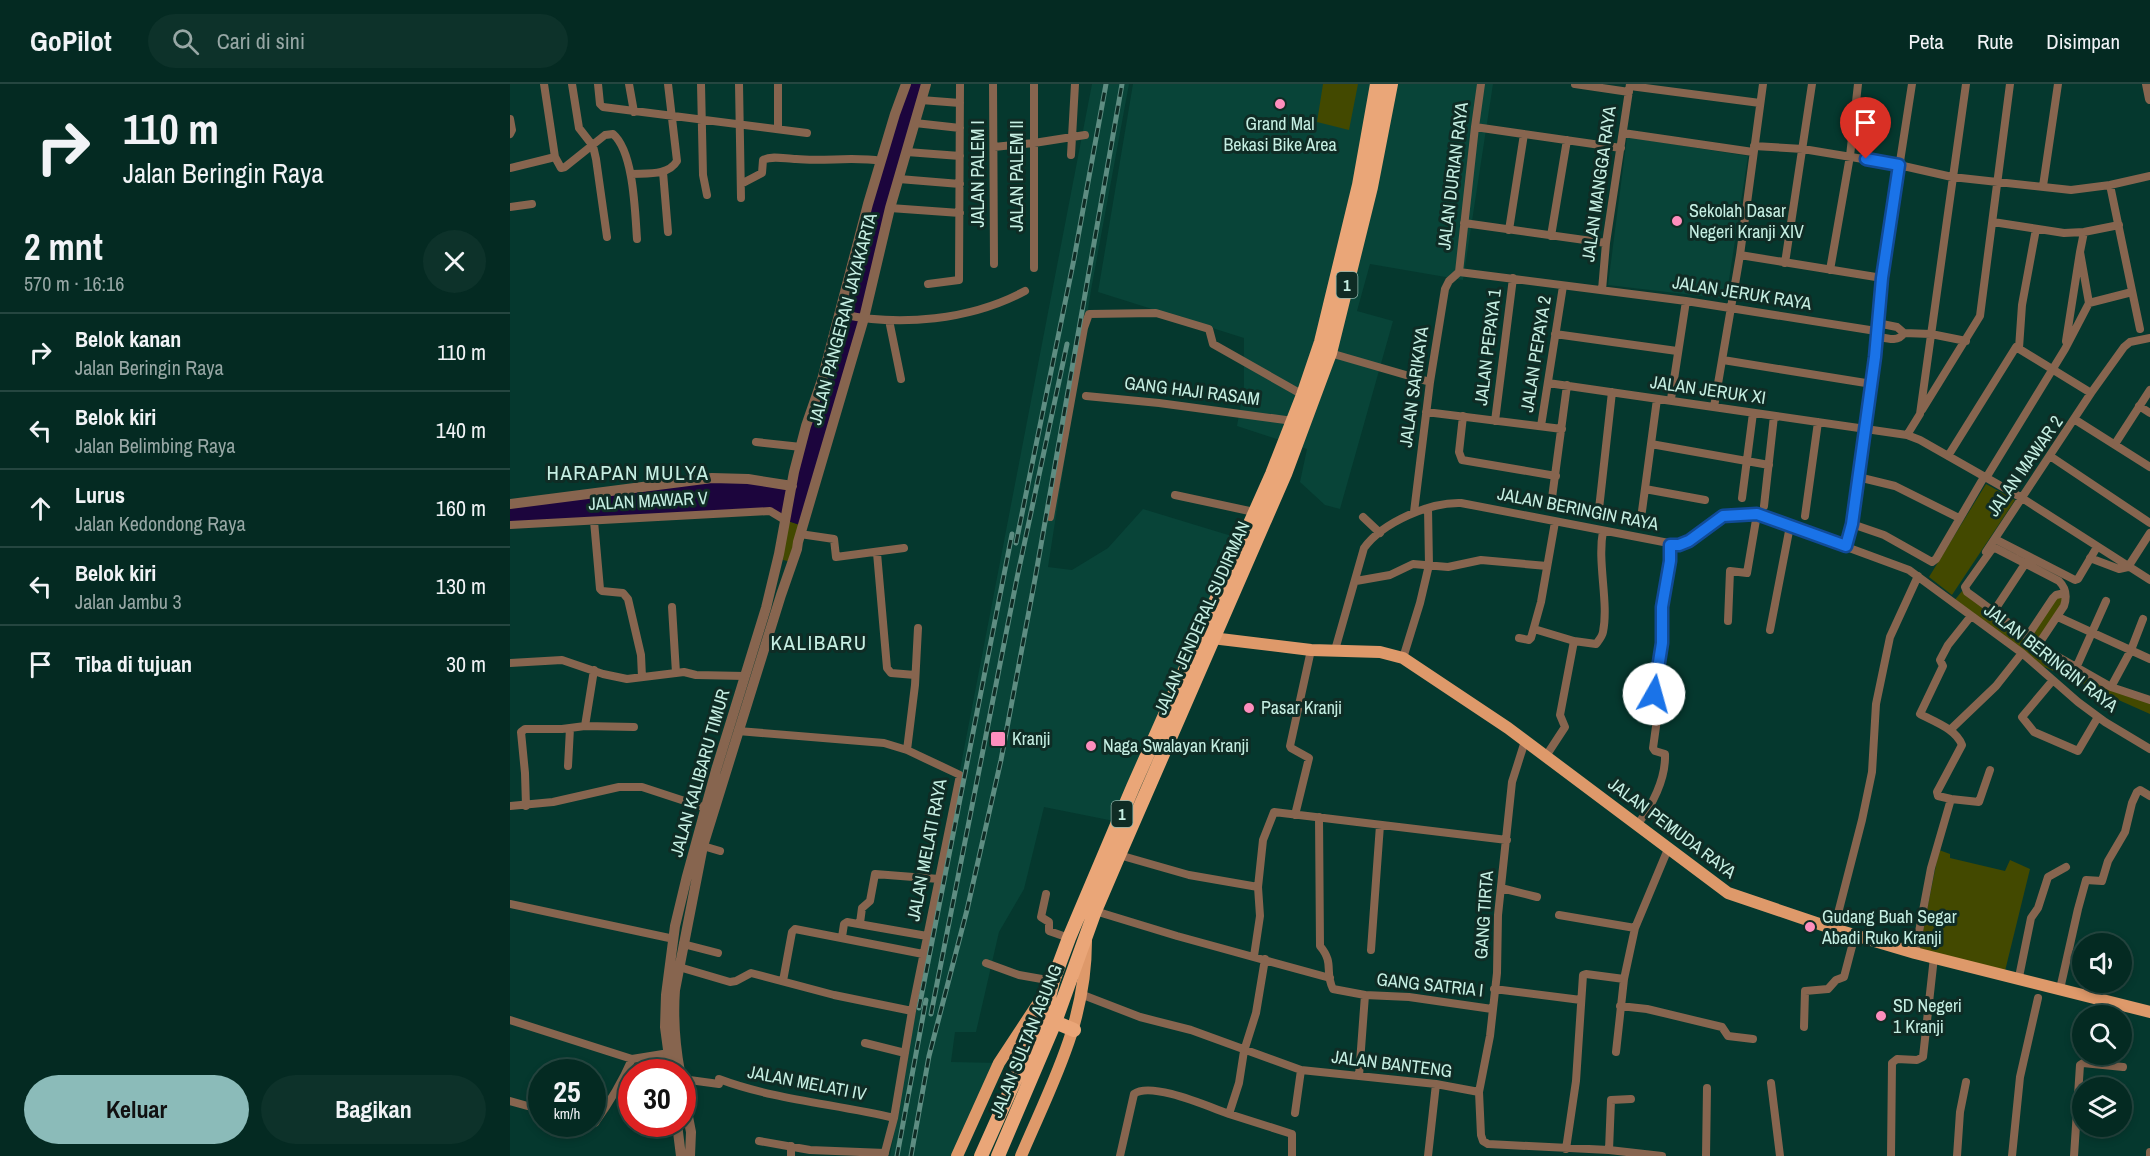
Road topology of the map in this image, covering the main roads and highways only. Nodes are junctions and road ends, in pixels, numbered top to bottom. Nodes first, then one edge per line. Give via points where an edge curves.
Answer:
1 (1377, 84) edge
2 (1391, 84) edge
3 (1365, 186) junction
4 (1274, 484) junction
5 (1207, 636) junction
6 (1086, 940) junction
7 (1053, 981) junction
8 (2150, 1012) edge
9 (1051, 1016) junction
10 (1074, 1030) junction
11 (998, 1155) edge
12 (957, 1156) edge
13 (981, 1156) edge
14 (1021, 1156) edge

1 - 3 highway, JALAN JENDERAL SUDIRMAN / 1
2 - 3 highway, JALAN JENDERAL SUDIRMAN / 1
3 - 4 highway, JALAN JENDERAL SUDIRMAN / 1 via 1321,342
3 - 4 highway, JALAN JENDERAL SUDIRMAN / 1 via 1330,354
4 - 5 highway, JALAN JENDERAL SUDIRMAN / 1
4 - 5 highway, JALAN JENDERAL SUDIRMAN / 1 via 1254,512
5 - 6 highway, JALAN JENDERAL SUDIRMAN / 1
5 - 7 highway, JALAN JENDERAL SUDIRMAN / 1 via 1133,787
5 - 8 main road, JALAN PEMUDA RAYA via 1311,650 1380,652 1403,658 1526,741 1728,893 1916,953
6 - 9 highway, JALAN SULTAN AGUNG / 1
6 - 10 main road, JALAN JENDERAL SUDIRMAN via 1083,995
7 - 9 highway, JALAN JENDERAL SUDIRMAN / 1
7 - 12 main road, JALAN JENDERAL SUDIRMAN via 999,1063
9 - 10 highway
9 - 11 highway, JALAN SULTAN AGUNG / 1
9 - 13 highway, JALAN SULTAN AGUNG / 1
10 - 14 main road, JALAN JENDERAL SUDIRMAN

